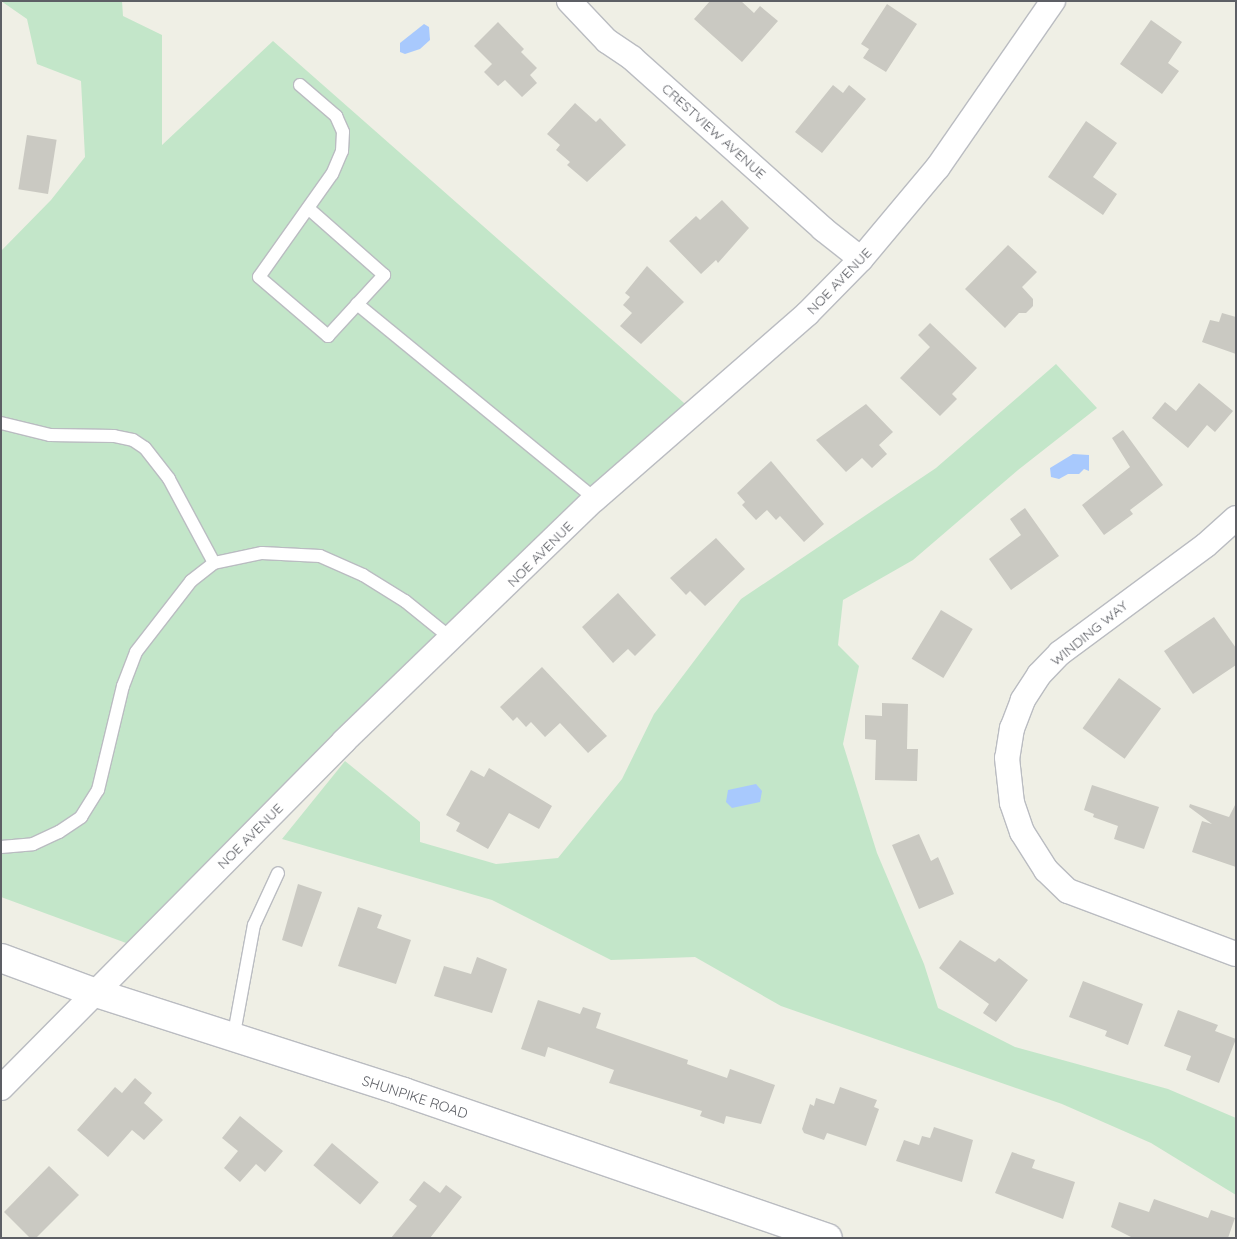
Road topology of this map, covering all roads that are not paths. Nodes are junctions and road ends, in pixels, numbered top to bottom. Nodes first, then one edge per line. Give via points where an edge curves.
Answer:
1 (569, 1) edge
2 (1053, 1) edge
3 (300, 85) dead end
4 (308, 208) junction
5 (861, 259) junction
6 (357, 304) junction
7 (1, 423) edge
8 (595, 499) junction
9 (1236, 518) edge
10 (214, 563) junction
11 (452, 639) junction
12 (1, 848) edge
13 (278, 873) dead end
14 (1236, 954) edge
15 (1, 958) edge
16 (93, 992) junction
17 (233, 1039) junction
18 (1, 1088) edge
19 (828, 1238) edge

1 - 5 street, CRESTVIEW AVENUE via 607,41 632,58 823,229
2 - 5 street, NOE AVENUE via 938,167
3 - 4 lane via 336,116 343,132 338,162
4 - 6 lane via 384,275
4 - 6 lane via 259,277 328,336
5 - 8 street, NOE AVENUE via 807,314
6 - 8 lane
7 - 10 lane via 50,435 114,436 133,440 145,448 169,479
8 - 11 street, NOE AVENUE
9 - 14 street, WINDING WAY via 1206,545 1054,658 1023,700 1012,728 1007,758 1012,803 1022,832 1046,870 1068,891
10 - 11 lane via 262,553 320,556 364,575 405,601
10 - 12 lane via 192,581 136,652 123,686 98,790 81,817 60,832 33,844
11 - 16 street, NOE AVENUE via 344,741
13 - 17 lane via 254,925
15 - 16 main road, SHUNPIKE ROAD
16 - 17 main road, SHUNPIKE ROAD
16 - 18 street, NOE AVENUE
17 - 19 main road, SHUNPIKE ROAD via 404,1092

